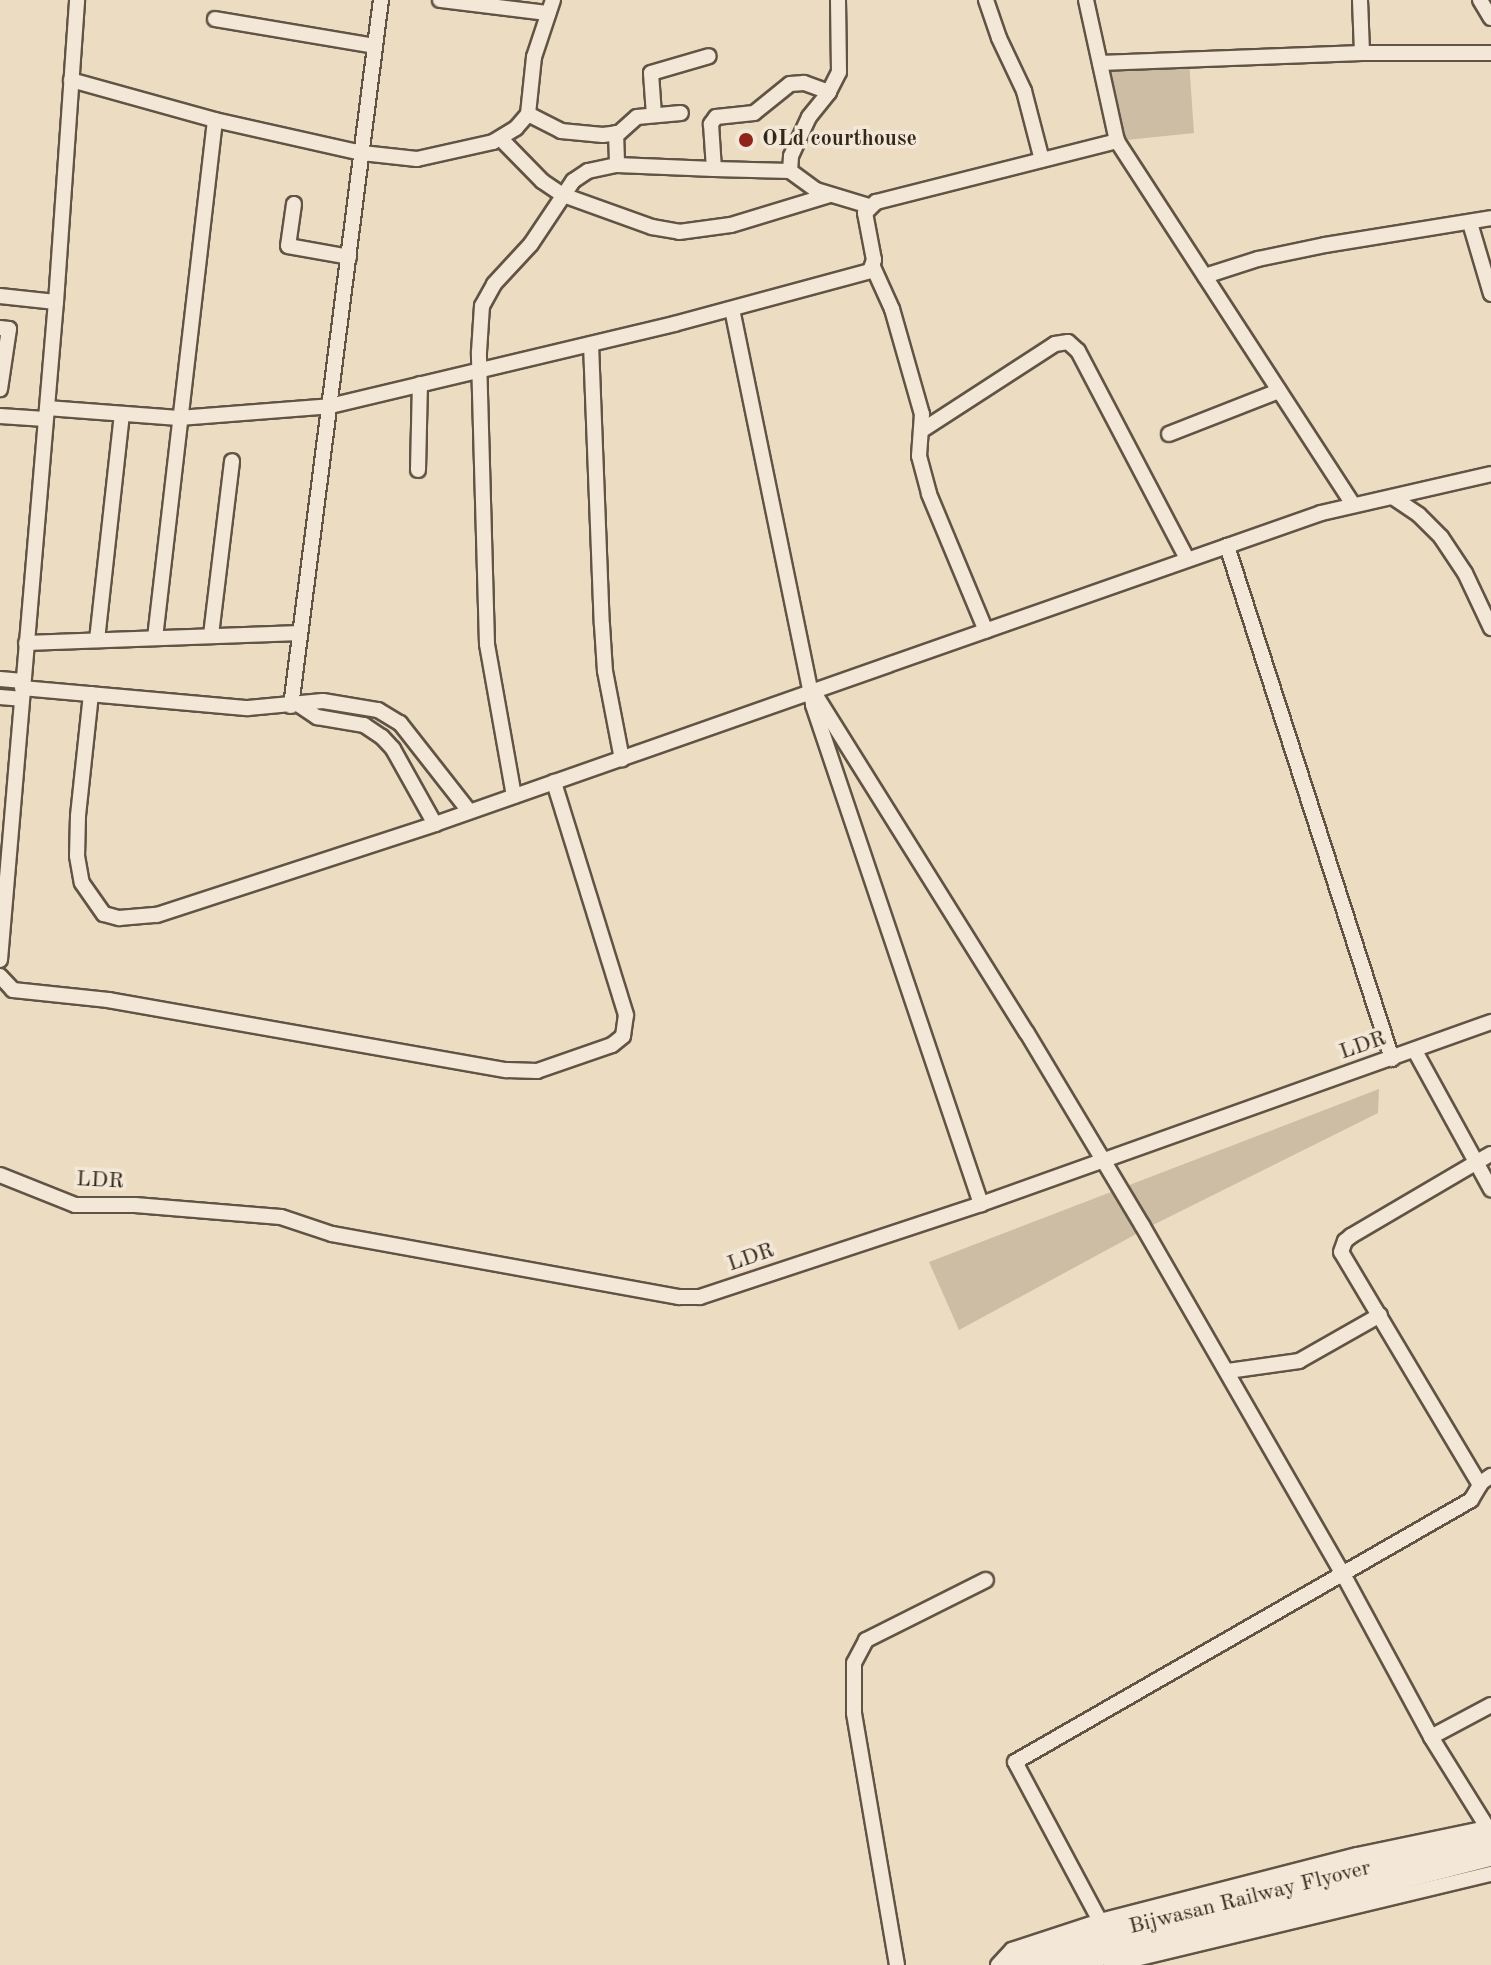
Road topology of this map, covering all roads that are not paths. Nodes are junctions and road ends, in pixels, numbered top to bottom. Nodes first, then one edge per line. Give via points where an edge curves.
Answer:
1 (77, 0) edge
2 (381, 0) edge
3 (440, 0) edge
4 (838, 0) edge
5 (986, 0) edge
6 (1086, 0) edge
7 (1360, 0) edge
8 (1480, 0) edge
9 (551, 6) edge
10 (1491, 18) edge
11 (215, 19) dead end
12 (375, 46) junction
13 (1362, 53) junction
14 (1491, 53) edge
15 (709, 56) dead end
16 (1100, 63) junction
17 (71, 80) junction
18 (829, 92) junction
19 (681, 113) dead end
20 (528, 114) junction
21 (654, 115) junction
22 (215, 120) junction
23 (616, 133) junction
24 (501, 139) junction
25 (1117, 141) junction
26 (362, 153) junction
27 (1042, 160) junction
28 (617, 165) junction
29 (714, 169) junction
30 (790, 171) junction
31 (563, 195) junction
32 (830, 195) junction
33 (294, 204) dead end
34 (869, 206) junction
35 (1491, 218) edge
36 (1470, 223) junction
37 (349, 257) junction
38 (873, 267) junction
39 (1205, 276) junction
40 (1491, 294) edge
41 (0, 296) edge
42 (56, 302) junction
43 (732, 309) junction
44 (0, 328) edge
45 (591, 344) junction
46 (481, 370) junction
47 (420, 384) junction
48 (0, 389) edge
49 (1279, 391) junction
50 (330, 406) junction
51 (46, 414) junction
52 (122, 414) junction
53 (0, 416) edge
54 (179, 418) junction
55 (924, 429) junction
56 (1169, 434) dead end
57 (232, 461) dead end
58 (418, 470) dead end
59 (1491, 474) edge
60 (1394, 498) junction
61 (1352, 503) junction
62 (1227, 546) junction
63 (1187, 559) junction
64 (1491, 628) edge
65 (986, 631) junction
66 (300, 633) junction
67 (211, 635) junction
68 (155, 638) junction
69 (97, 640) junction
70 (26, 643) junction
71 (0, 679) edge
72 (22, 690) junction
73 (813, 691) junction
74 (91, 694) junction
75 (0, 697) edge
76 (295, 706) junction
77 (622, 759) junction
78 (554, 782) junction
79 (514, 796) junction
80 (469, 811) junction
81 (435, 824) junction
82 (0, 960) edge
83 (0, 976) edge
84 (1491, 1022) edge
85 (1415, 1051) junction
86 (1392, 1059) junction
87 (1491, 1154) edge
88 (1102, 1159) junction
89 (1475, 1162) junction
90 (0, 1175) edge
91 (1491, 1189) edge
92 (981, 1204) junction
93 (1380, 1315) junction
94 (1228, 1371) junction
95 (1486, 1481) edge
96 (1343, 1574) junction
97 (986, 1580) dead end
98 (1491, 1705) edge
99 (1431, 1737) junction
100 (1490, 1831) edge
101 (1491, 1855) edge
102 (1491, 1874) edge
103 (1100, 1921) junction
104 (1018, 1963) edge
105 (1120, 1964) edge
106 (897, 1965) edge
107 (998, 1965) edge
108 (1058, 1965) edge

1 - 17 street
2 - 12 street
3 - 9 street
4 - 18 street via 839,72
5 - 27 street via 1024,91
6 - 16 street
7 - 13 street
8 - 10 street
9 - 20 street via 534,57
11 - 12 street
12 - 26 street
13 - 14 street
13 - 16 street
15 - 21 street via 651,73
16 - 25 street
17 - 22 street
17 - 42 street
18 - 29 street via 790,84 757,111 716,117 711,124
18 - 30 street via 809,117 791,156
19 - 21 street
20 - 23 street via 561,131
20 - 24 street
21 - 23 street via 637,117
22 - 26 street
22 - 54 street
23 - 28 street
24 - 26 street via 417,159
24 - 31 street
25 - 27 street
25 - 39 street
26 - 37 street
27 - 34 street
28 - 29 street
28 - 31 street via 578,176
29 - 30 street
30 - 32 street
31 - 32 street via 679,232 731,225
31 - 46 street via 531,244 486,296
32 - 34 street
33 - 37 street via 288,246
34 - 38 street via 865,223
35 - 36 street
36 - 39 street via 1325,245
36 - 40 street
37 - 50 street
38 - 43 street via 865,274
38 - 55 street via 892,309
39 - 49 street
41 - 42 street
42 - 51 street
43 - 45 street
43 - 73 street
44 - 48 street via 9,329
45 - 46 street
45 - 77 street via 605,671
46 - 47 street
46 - 79 street via 487,644
47 - 50 street
47 - 58 street
49 - 56 street
49 - 61 street
50 - 54 street
50 - 66 street
51 - 52 street
51 - 53 street
51 - 70 street
52 - 54 street
52 - 69 street
54 - 68 street
55 - 63 street via 1055,344 1068,342 1078,351
55 - 65 street via 919,456 929,494
57 - 67 street
59 - 60 street
60 - 61 street
60 - 64 street via 1441,537
61 - 62 street
62 - 63 street
62 - 86 street
63 - 65 street
65 - 73 street
66 - 67 street
66 - 76 street
67 - 68 street
68 - 69 street
69 - 70 street
70 - 72 street
71 - 72 street
72 - 74 street
72 - 75 street
72 - 82 street
73 - 77 street
73 - 88 street
73 - 92 street via 867,873
74 - 76 street via 248,708
74 - 81 street via 77,856 82,883 104,914 157,915
76 - 80 street via 323,701 387,714 411,735
76 - 81 street via 317,717 364,725 382,737
77 - 78 street
78 - 79 street
78 - 83 street via 626,1015 623,1036 612,1045 537,1071 507,1070 108,1000 13,990
79 - 80 street
80 - 81 street
84 - 85 street, LDR
85 - 86 street, LDR
85 - 89 street
86 - 88 street, LDR
87 - 89 street
88 - 92 street, LDR
88 - 94 street
89 - 91 street
89 - 93 street via 1345,1241 1341,1252
90 - 92 street, LDR via 75,1205 281,1217 332,1234 679,1297 709,1295
93 - 94 street via 1299,1361
93 - 95 street
94 - 96 street
95 - 96 street via 1471,1500
96 - 99 street
96 - 103 street via 1015,1762
97 - 106 street via 866,1640 854,1663 854,1713
98 - 99 street
99 - 100 street
100 - 103 street via 1357,1855
100 - 104 main road, Bijwasan Railway Flyover via 1130,1927
101 - 108 main road, Bijwasan Railway Flyover
102 - 105 street
103 - 107 street via 1012,1950

